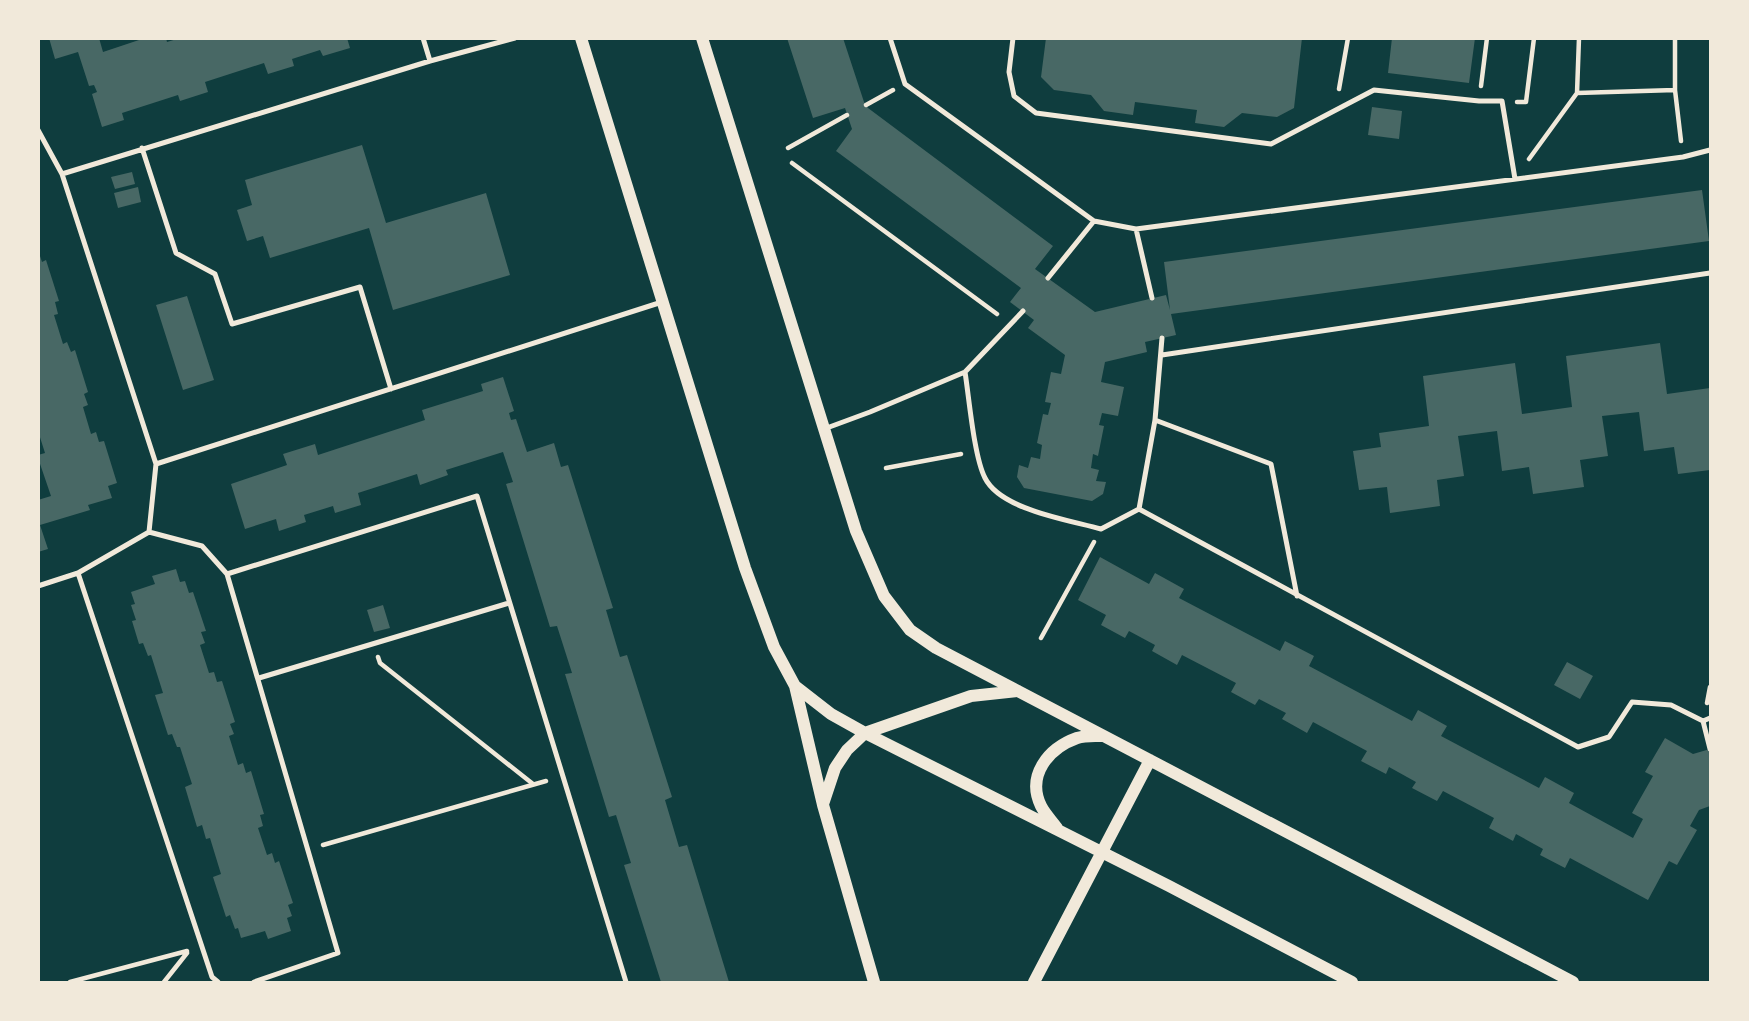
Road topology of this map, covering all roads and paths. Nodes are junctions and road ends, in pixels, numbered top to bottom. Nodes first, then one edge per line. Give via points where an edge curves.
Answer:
1 (423, 38) edge
2 (516, 38) edge
3 (581, 38) edge
4 (702, 38) edge
5 (890, 38) edge
6 (1013, 38) edge
7 (1348, 38) edge
8 (1487, 38) edge
9 (1534, 38) edge
10 (1579, 38) edge
11 (1675, 38) edge
12 (430, 61) junction
13 (905, 84) junction
14 (1675, 90) junction
15 (1577, 93) junction
16 (1502, 100) junction
17 (1479, 101) junction
18 (866, 105) dead end
19 (1335, 110) junction
20 (847, 115) dead end
21 (38, 130) edge
22 (142, 148) junction
23 (788, 148) dead end
24 (1710, 150) edge
25 (1684, 157) junction
26 (792, 163) dead end
27 (62, 174) junction
28 (1515, 179) junction
29 (1094, 221) junction
30 (1136, 229) junction
31 (1710, 273) edge
32 (1048, 278) dead end
33 (1152, 298) dead end
34 (662, 302) junction
35 (1023, 311) dead end
36 (1011, 324) junction
37 (1162, 338) dead end
38 (1162, 355) junction
39 (965, 372) junction
40 (391, 389) junction
41 (1156, 420) junction
42 (824, 429) junction
43 (978, 451) junction
44 (156, 464) junction
45 (886, 468) dead end
46 (1139, 509) junction
47 (1101, 529) junction
48 (149, 532) junction
49 (78, 573) junction
50 (227, 574) junction
51 (38, 586) edge
52 (1297, 596) junction
53 (509, 603) junction
54 (1041, 638) dead end
55 (374, 643) junction
56 (259, 678) junction
57 (795, 687) junction
58 (1019, 691) junction
59 (1710, 718) edge
60 (1703, 720) junction
61 (865, 733) junction
62 (1105, 736) junction
63 (1710, 749) edge
64 (1150, 760) junction
65 (563, 776) junction
66 (534, 784) junction
67 (823, 805) junction
68 (1058, 830) junction
69 (309, 849) junction
70 (1102, 853) junction
71 (203, 947) junction
72 (190, 951) junction
73 (874, 981) edge
74 (70, 982) edge
75 (164, 982) edge
76 (218, 982) edge
77 (254, 982) edge
78 (626, 982) edge
79 (1034, 982) edge
80 (1352, 982) edge
81 (1573, 982) edge

1 - 12 lane
2 - 12 lane
3 - 34 street
4 - 42 street
5 - 13 lane
6 - 19 lane via 1009,72 1014,96 1036,113 1271,144
7 - 19 path
8 - 17 path
9 - 16 path via 1526,102
10 - 15 path
11 - 14 path
12 - 22 lane
13 - 18 path
13 - 29 lane
14 - 15 path
14 - 25 path
15 - 28 path
16 - 17 lane
16 - 28 lane
17 - 19 lane via 1374,90
20 - 23 path
21 - 27 lane
22 - 27 lane
22 - 40 lane via 176,253 215,274 232,324 360,287
24 - 25 lane
25 - 28 lane
26 - 36 path
27 - 44 lane
28 - 30 lane
29 - 30 lane
29 - 32 lane
30 - 33 lane
31 - 38 lane
34 - 40 lane
34 - 57 street via 745,568 774,647
35 - 36 lane
36 - 39 lane
37 - 38 lane
38 - 41 lane
39 - 42 lane
39 - 43 lane
40 - 44 lane
41 - 46 lane
41 - 52 lane via 1271,464
42 - 58 street via 856,531 884,596 910,630
43 - 45 path
43 - 47 lane via 985,479 1022,508
44 - 48 lane
46 - 47 lane
46 - 52 lane
47 - 54 path
48 - 49 lane
48 - 50 lane via 202,546
49 - 51 lane
49 - 71 lane
50 - 53 lane via 477,496
50 - 56 lane
52 - 60 lane via 1578,747 1609,737 1632,702 1671,705
53 - 55 lane
53 - 65 lane
55 - 56 lane
55 - 66 path via 380,663
56 - 69 lane
57 - 61 street
57 - 67 street
58 - 61 street via 971,696
58 - 62 street
59 - 60 lane
60 - 63 lane
61 - 67 street via 835,768
61 - 68 street
62 - 64 street
62 - 68 street via 1079,737 1042,762 1037,780 1040,804
64 - 70 street
64 - 81 street
65 - 66 path
65 - 78 lane
66 - 69 path
67 - 73 street
68 - 70 street
69 - 77 lane via 338,953
70 - 79 street
70 - 80 street
71 - 72 path
71 - 76 lane via 212,977
72 - 74 path
72 - 75 path

